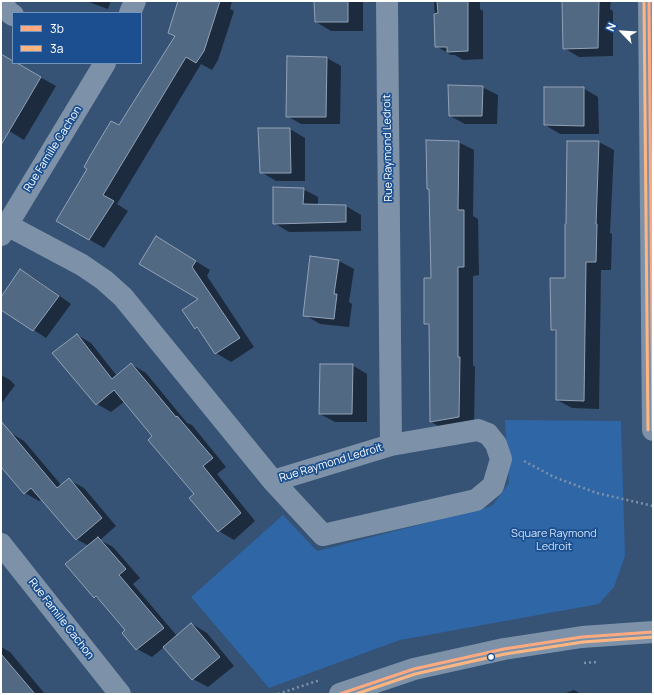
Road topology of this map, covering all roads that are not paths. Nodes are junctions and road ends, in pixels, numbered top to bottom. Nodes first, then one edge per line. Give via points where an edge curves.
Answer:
1 (135, 1) edge
2 (387, 1) edge
3 (649, 1) edge
4 (1, 3) edge
5 (130, 12) edge
6 (12, 14) edge
7 (98, 66) edge
8 (4, 230) edge
9 (653, 430) edge
10 (391, 445) junction
11 (273, 481) junction
12 (3, 550) edge
13 (653, 632) edge
14 (120, 694) edge
15 (340, 694) edge

1 - 5 street
2 - 10 street, Rue Raymond Ledroit
3 - 9 street
4 - 6 street
7 - 8 street, Rue Famille Cachon
8 - 11 street, Rue Raymond Ledroit via 37,241 82,265 123,297
10 - 11 street, Rue Raymond Ledroit
10 - 11 street via 478,430 488,434 496,444 501,460 493,486 476,500 322,535
12 - 14 street, Rue Famille Cachon
13 - 15 street via 582,637 504,649 414,669

